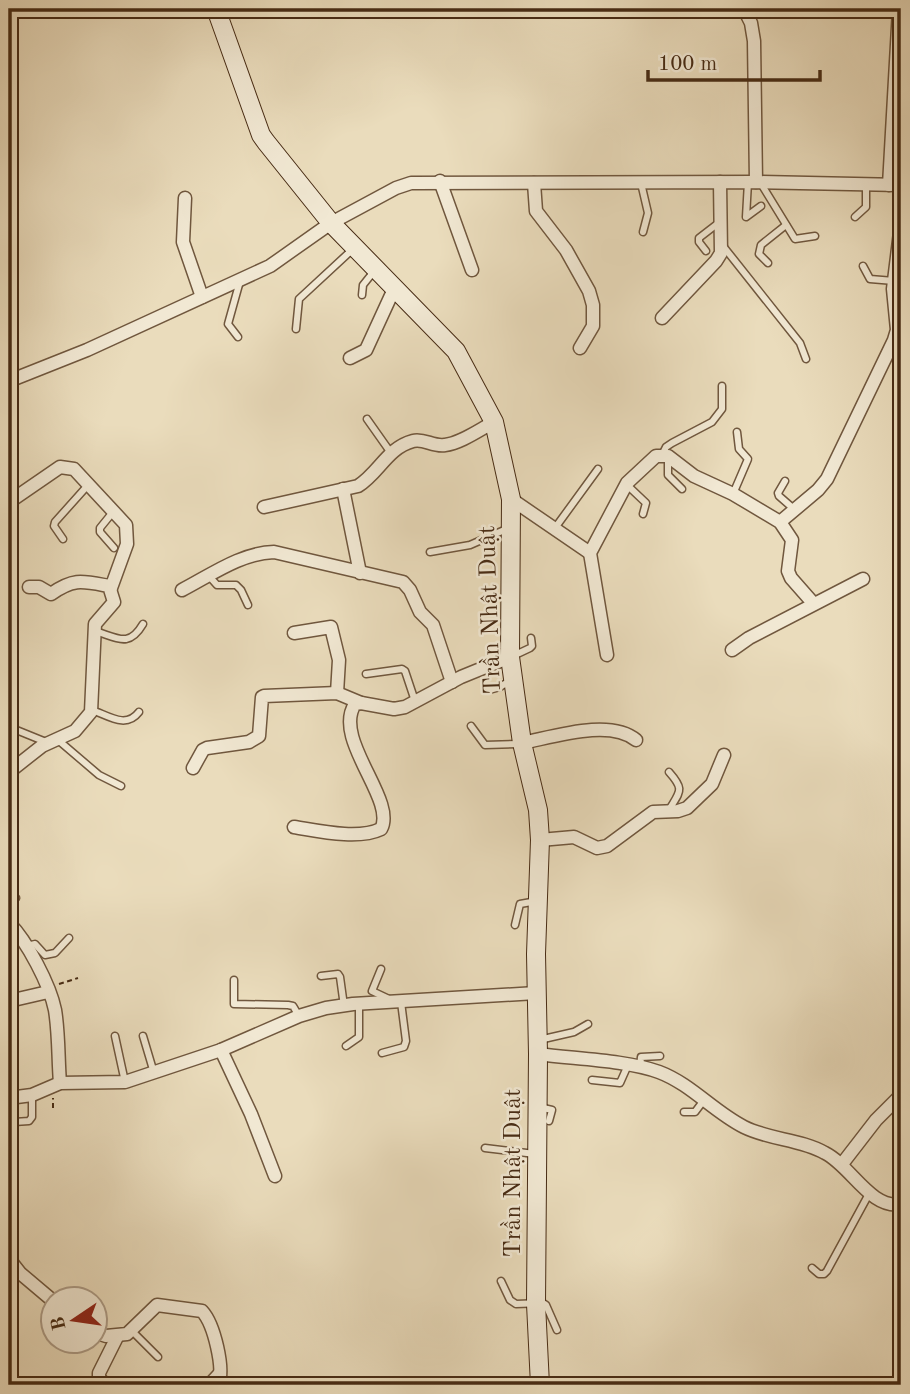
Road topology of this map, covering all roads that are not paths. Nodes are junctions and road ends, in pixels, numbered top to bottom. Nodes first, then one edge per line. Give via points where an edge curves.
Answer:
1 (216, 9) edge
2 (744, 9) edge
3 (900, 9) edge
4 (440, 181) junction
5 (641, 182) junction
6 (720, 182) junction
7 (754, 182) junction
8 (534, 183) junction
9 (866, 184) junction
10 (895, 185) edge
11 (185, 198) dead end
12 (761, 206) dead end
13 (855, 217) dead end
14 (721, 221) junction
15 (331, 223) junction
16 (901, 224) edge
17 (786, 225) junction
18 (643, 232) dead end
19 (815, 236) dead end
20 (722, 245) junction
21 (354, 248) junction
22 (706, 251) dead end
23 (768, 263) dead end
24 (863, 266) dead end
25 (375, 269) junction
26 (472, 270) dead end
27 (240, 280) junction
28 (894, 281) junction
29 (394, 289) junction
30 (362, 295) dead end
31 (202, 297) junction
32 (662, 318) dead end
33 (296, 329) dead end
34 (238, 337) dead end
35 (580, 348) dead end
36 (350, 358) dead end
37 (806, 359) dead end
38 (9, 381) edge
39 (722, 386) dead end
40 (367, 419) dead end
41 (494, 422) junction
42 (737, 432) dead end
43 (391, 453) junction
44 (665, 456) junction
45 (598, 469) dead end
46 (785, 481) dead end
47 (89, 484) junction
48 (626, 484) junction
49 (343, 489) junction
50 (682, 489) dead end
51 (733, 494) junction
52 (511, 499) junction
53 (9, 505) edge
54 (264, 507) dead end
55 (795, 510) junction
56 (114, 511) junction
57 (643, 514) dead end
58 (780, 522) junction
59 (510, 527) junction
60 (555, 528) junction
61 (63, 539) dead end
62 (114, 548) dead end
63 (430, 552) dead end
64 (590, 553) junction
65 (360, 573) junction
66 (209, 576) junction
67 (863, 579) dead end
68 (29, 587) dead end
69 (111, 588) junction
70 (182, 590) dead end
71 (813, 603) junction
72 (248, 605) dead end
73 (144, 624) dead end
74 (94, 631) junction
75 (293, 633) dead end
76 (531, 638) dead end
77 (732, 650) dead end
78 (607, 655) dead end
79 (510, 657) junction
80 (366, 674) dead end
81 (512, 679) junction
82 (452, 682) junction
83 (489, 690) dead end
84 (337, 693) junction
85 (361, 703) junction
86 (416, 703) junction
87 (92, 710) junction
88 (139, 712) dead end
89 (471, 726) dead end
90 (9, 727) edge
91 (636, 740) dead end
92 (52, 741) junction
93 (522, 743) junction
94 (724, 755) dead end
95 (194, 768) dead end
96 (9, 772) edge
97 (669, 772) dead end
98 (121, 786) dead end
99 (669, 810) junction
100 (294, 827) dead end
101 (540, 840) junction
102 (9, 894) edge
103 (16, 898) dead end
104 (538, 901) junction
105 (9, 923) edge
106 (515, 925) dead end
107 (69, 938) dead end
108 (27, 946) junction
109 (381, 969) dead end
110 (321, 976) dead end
111 (234, 980) dead end
112 (47, 990) junction
113 (536, 993) junction
114 (9, 1001) edge
115 (397, 1002) junction
116 (359, 1004) junction
117 (344, 1006) junction
118 (299, 1016) junction
119 (588, 1024) dead end
120 (115, 1036) dead end
121 (143, 1036) dead end
122 (346, 1046) dead end
123 (538, 1047) junction
124 (221, 1050) junction
125 (382, 1053) dead end
126 (660, 1056) dead end
127 (634, 1066) junction
128 (154, 1073) junction
129 (592, 1080) dead end
130 (125, 1082) junction
131 (60, 1083) junction
132 (901, 1095) edge
133 (32, 1096) junction
134 (9, 1098) edge
135 (704, 1100) junction
136 (536, 1106) junction
137 (684, 1112) dead end
138 (549, 1121) dead end
139 (13, 1122) dead end
140 (485, 1148) dead end
141 (536, 1154) junction
142 (842, 1164) junction
143 (275, 1176) dead end
144 (870, 1192) junction
145 (901, 1204) edge
146 (9, 1259) edge
147 (812, 1268) dead end
148 (501, 1281) dead end
149 (38, 1288) edge
150 (536, 1304) junction
151 (557, 1330) dead end
152 (132, 1331) junction
153 (108, 1335) edge
154 (117, 1337) junction
155 (158, 1357) dead end
156 (221, 1366) junction
157 (106, 1385) edge
158 (205, 1385) edge
159 (218, 1385) edge
160 (540, 1385) edge

1 - 15 main road, Trần Nhật Duật via 261,135
2 - 7 street via 754,41
3 - 10 street
4 - 8 street
4 - 15 street via 396,188
4 - 26 street
5 - 6 street
5 - 8 street
5 - 18 lane via 648,213
6 - 7 street
6 - 14 street
7 - 9 street
7 - 12 lane via 746,217
7 - 17 lane
8 - 35 street via 536,211 566,250 593,305 593,326
9 - 10 street
9 - 13 lane via 867,205
11 - 31 street via 183,242
14 - 20 street
14 - 22 lane via 699,238
15 - 21 main road, Trần Nhật Duật
15 - 27 street via 283,259
16 - 28 street
17 - 19 lane via 798,240
17 - 23 lane via 761,245 759,254
20 - 32 street via 716,261
20 - 37 lane via 800,344
21 - 25 main road, Trần Nhật Duật
21 - 33 lane via 299,299
24 - 28 lane via 870,279
25 - 29 main road, Trần Nhật Duật
25 - 30 lane via 363,285
27 - 31 street
27 - 34 lane via 228,320
28 - 55 street via 894,340 818,490
29 - 36 street via 366,350
29 - 41 main road, Trần Nhật Duật via 456,351
31 - 38 street
39 - 44 lane via 722,409 712,422 666,447
40 - 43 lane
41 - 43 street via 451,444 415,440
41 - 52 main road, Trần Nhật Duật
42 - 51 lane via 739,449 748,459
43 - 49 street via 367,480
44 - 48 street via 656,456
44 - 50 lane via 668,475
44 - 51 street via 700,480
45 - 60 lane
46 - 55 lane via 779,496
47 - 53 street via 74,469 60,467
47 - 56 street
47 - 61 lane via 55,522
48 - 57 lane via 646,503
48 - 64 street
49 - 54 street
49 - 65 street
51 - 58 street
52 - 59 main road, Trần Nhật Duật
52 - 60 street
55 - 58 street
56 - 62 lane via 100,532
56 - 69 street via 126,525 127,539
58 - 71 street via 792,540 787,563 791,578
59 - 63 lane via 470,545
59 - 79 main road, Trần Nhật Duật
60 - 64 street
64 - 78 street
65 - 66 street via 274,552 247,556
65 - 82 street via 407,585 416,608 436,631
66 - 70 street
66 - 72 lane via 217,585 236,585
67 - 71 street
68 - 69 street via 48,594 75,582
69 - 74 street via 114,603
71 - 77 street
73 - 74 lane via 131,639
74 - 87 street
75 - 84 street via 331,627 339,660
76 - 79 lane via 530,648
79 - 81 main road, Trần Nhật Duật
79 - 82 street
80 - 86 lane via 402,669
81 - 83 lane
81 - 93 main road, Trần Nhật Duật
82 - 86 street
84 - 85 street
84 - 95 street via 262,697 259,736 249,742 207,748
85 - 86 street via 394,709
85 - 100 street via 351,711 351,733 382,807 382,829 336,833
87 - 88 lane via 126,722
87 - 92 street via 75,731
89 - 93 lane via 485,745
90 - 92 lane
91 - 93 street via 628,733 596,730
92 - 96 street
92 - 98 lane
93 - 101 main road, Trần Nhật Duật via 538,810
94 - 99 street via 712,784 687,808
97 - 99 lane via 681,790
99 - 101 street via 653,812 602,849 574,837
101 - 104 main road, Trần Nhật Duật
102 - 103 lane
104 - 106 lane via 520,904
104 - 113 main road, Trần Nhật Duật
105 - 108 street
107 - 108 lane via 55,953 45,955 35,944
108 - 112 street
109 - 115 lane via 372,991
110 - 117 lane via 338,974
111 - 118 lane via 234,1004 288,1005
112 - 114 street
112 - 131 street via 55,1012
113 - 115 street
113 - 123 main road, Trần Nhật Duật
115 - 116 street
115 - 125 lane via 404,1048
116 - 117 street
116 - 122 lane via 359,1037
117 - 118 street
118 - 124 street
119 - 123 lane
120 - 130 lane
121 - 128 lane
123 - 127 street
123 - 136 main road, Trần Nhật Duật
124 - 128 street
124 - 143 street
126 - 127 lane via 641,1057
127 - 129 lane via 620,1083
127 - 135 street via 659,1072
128 - 130 street
130 - 131 street
131 - 133 street
132 - 142 street
133 - 134 street
133 - 139 lane via 32,1117
135 - 137 lane via 695,1112
135 - 142 street via 745,1128 814,1147
136 - 138 lane via 552,1110
136 - 141 main road, Trần Nhật Duật
140 - 141 lane
141 - 150 main road, Trần Nhật Duật
142 - 144 street
144 - 145 street via 887,1204
144 - 147 lane via 827,1271 819,1274
146 - 149 street
148 - 150 lane via 516,1304
150 - 151 lane via 547,1305
150 - 160 main road, Trần Nhật Duật
152 - 154 street
152 - 155 lane
152 - 156 street via 156,1305 197,1310 208,1319
153 - 154 street
154 - 157 street via 99,1373
156 - 158 lane
156 - 159 street

